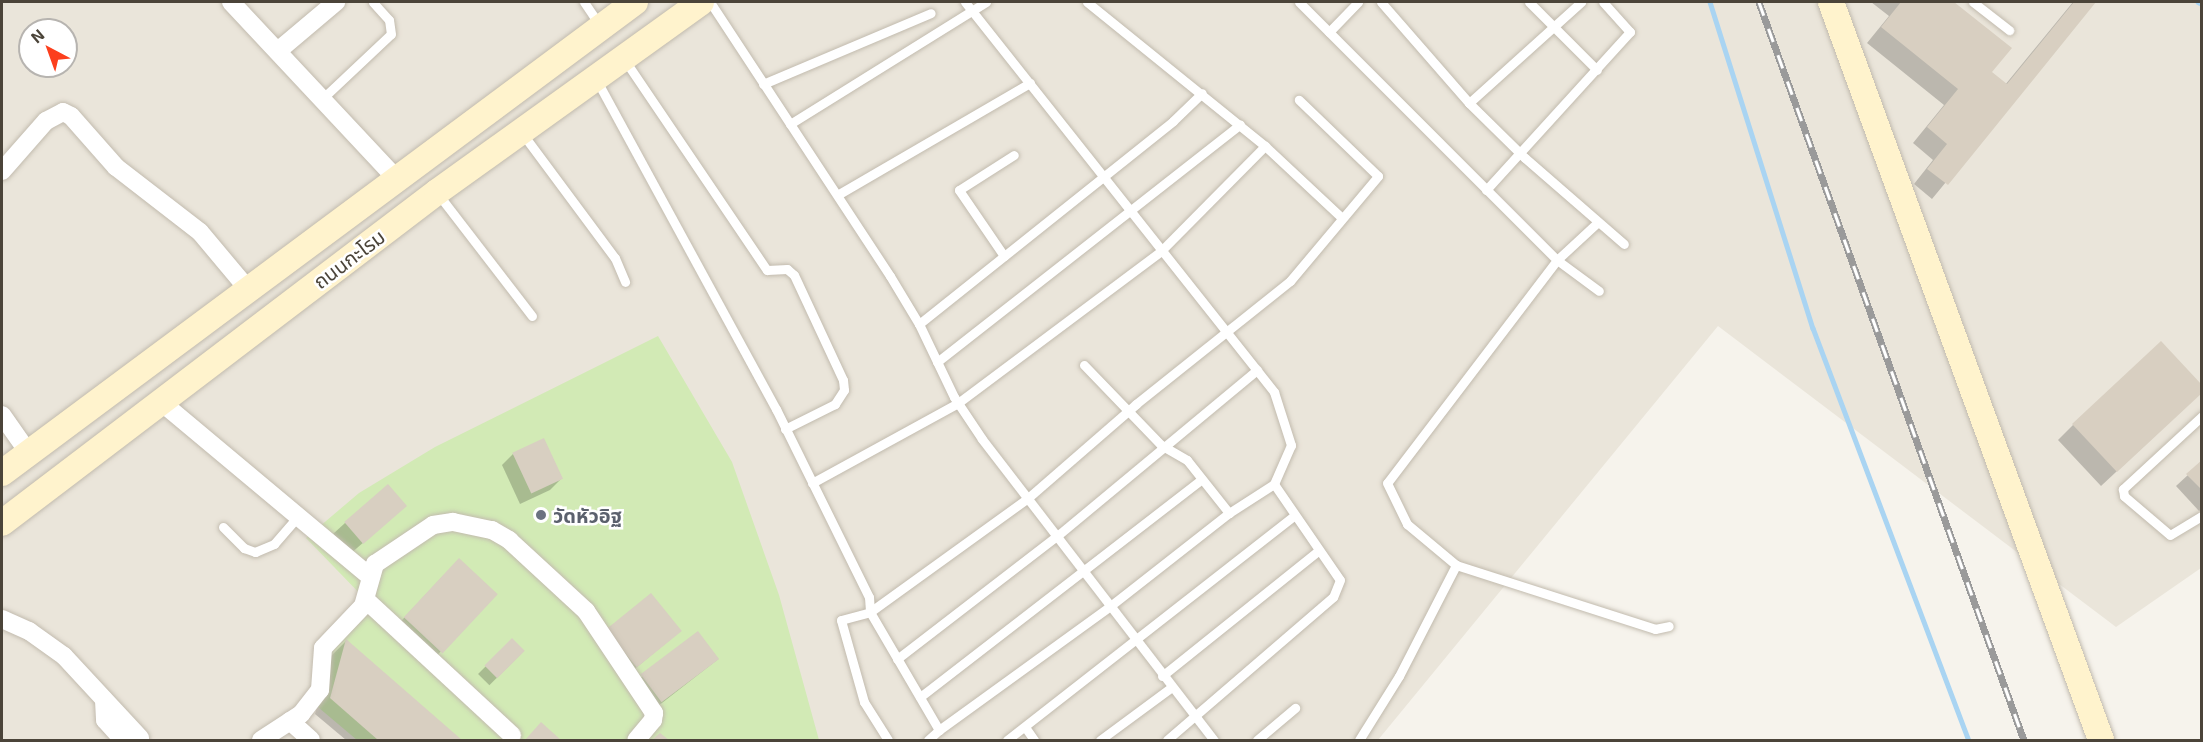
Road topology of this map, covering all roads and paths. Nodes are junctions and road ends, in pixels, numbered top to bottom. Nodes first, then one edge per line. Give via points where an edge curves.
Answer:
1 (231, 2) edge
2 (336, 2) edge
3 (373, 2) edge
4 (584, 2) edge
5 (634, 2) edge
6 (701, 2) edge
7 (710, 2) edge
8 (965, 2) edge
9 (986, 2) edge
10 (1087, 2) edge
11 (1299, 2) edge
12 (1358, 2) edge
13 (1382, 2) edge
14 (1529, 2) edge
15 (1581, 2) edge
16 (1603, 2) edge
17 (1831, 2) edge
18 (1973, 2) edge
19 (973, 12) junction
20 (931, 13) dead end
21 (1552, 26) junction
22 (601, 27) junction
23 (2009, 30) dead end
24 (1329, 32) junction
25 (279, 50) junction
26 (622, 57) junction
27 (1596, 70) junction
28 (594, 77) junction
29 (1030, 83) junction
30 (763, 84) junction
31 (1202, 93) junction
32 (323, 98) junction
33 (1299, 100) dead end
34 (1469, 103) junction
35 (790, 124) junction
36 (1240, 124) junction
37 (520, 131) junction
38 (1266, 146) junction
39 (1014, 155) dead end
40 (1521, 155) junction
41 (2, 171) edge
42 (1103, 176) junction
43 (395, 177) junction
44 (1486, 190) junction
45 (437, 192) junction
46 (839, 194) junction
47 (1131, 212) junction
48 (1341, 217) junction
49 (1598, 222) junction
50 (1624, 244) dead end
51 (1161, 251) junction
52 (1004, 256) junction
53 (1557, 260) junction
54 (625, 282) dead end
55 (247, 288) junction
56 (1599, 291) dead end
57 (532, 316) dead end
58 (919, 324) junction
59 (1227, 332) junction
60 (938, 362) junction
61 (1084, 365) dead end
62 (1257, 370) junction
63 (160, 401) junction
64 (958, 402) junction
65 (1128, 410) junction
66 (2, 415) edge
67 (2202, 416) edge
68 (785, 429) junction
69 (1166, 448) junction
70 (28, 452) junction
71 (2, 473) edge
72 (1202, 479) junction
73 (812, 483) junction
74 (1274, 484) junction
75 (1028, 498) junction
76 (1229, 513) junction
77 (1295, 515) junction
78 (298, 516) junction
79 (2202, 516) edge
80 (2, 522) edge
81 (223, 527) dead end
82 (1057, 536) junction
83 (1319, 550) junction
84 (1456, 565) junction
85 (1084, 573) junction
86 (369, 576) junction
87 (366, 600) junction
88 (1109, 607) junction
89 (870, 612) junction
90 (2, 619) edge
91 (1669, 626) dead end
92 (1135, 641) junction
93 (897, 659) junction
94 (1162, 676) junction
95 (1172, 687) junction
96 (920, 697) junction
97 (1295, 708) dead end
98 (1195, 716) junction
99 (290, 721) junction
100 (1025, 727) junction
101 (939, 729) junction
102 (512, 735) dead end
103 (131, 739) edge
104 (261, 741) edge
105 (311, 741) edge
106 (636, 741) edge
107 (888, 741) edge
108 (928, 741) edge
109 (1007, 741) edge
110 (1034, 741) edge
111 (1100, 741) edge
112 (1167, 741) edge
113 (1214, 741) edge
114 (1257, 741) edge
115 (1359, 741) edge
116 (2101, 741) edge

1 - 25 street
2 - 25 street
3 - 32 lane via 389,20 391,34
4 - 22 lane
5 - 22 main road, ถนนกะโรม
6 - 26 main road, ถนนกะโรม
7 - 30 lane
8 - 19 lane
9 - 19 lane
10 - 31 lane
11 - 24 lane
12 - 24 lane
13 - 34 lane
14 - 21 lane
15 - 21 lane
16 - 27 lane via 1630,32
17 - 116 main road
18 - 23 lane
19 - 29 lane
19 - 35 lane
20 - 30 lane
21 - 27 lane
21 - 34 lane
22 - 26 main road
22 - 43 main road, ถนนกะโรม
24 - 44 lane
25 - 32 street
26 - 28 main road, ถนนกะโรม
26 - 68 lane via 767,270 787,269 794,275 843,380 841,398 835,404
27 - 40 lane
28 - 37 main road, ถนนกะโรม
28 - 68 lane
29 - 42 lane
29 - 46 lane
30 - 35 lane
31 - 36 lane
31 - 42 lane
32 - 43 street
33 - 48 lane via 1378,176
34 - 40 lane
35 - 46 lane
36 - 38 lane
36 - 47 lane
37 - 45 main road, ถนนกะโรม
37 - 54 lane via 611,252
38 - 48 lane
38 - 51 lane
39 - 52 lane via 959,190
40 - 44 lane
40 - 49 lane
41 - 55 street via 46,121 63,112 116,167 200,232
42 - 47 lane
42 - 52 lane
43 - 55 main road, ถนนกะโรม
44 - 53 lane
45 - 57 lane
45 - 63 main road, ถนนกะโรม
46 - 58 lane
47 - 51 lane
47 - 60 lane
48 - 59 lane via 1290,281
49 - 50 lane
49 - 53 lane
51 - 59 lane
51 - 64 lane
52 - 58 lane
53 - 56 lane
53 - 84 lane via 1387,483 1407,524
55 - 70 main road, ถนนกะโรม
58 - 60 lane
59 - 62 lane
59 - 65 lane
60 - 64 lane
61 - 65 lane
62 - 69 lane
62 - 74 lane via 1274,392 1291,445
63 - 78 street
63 - 80 main road, ถนนกะโรม
64 - 73 lane
64 - 75 lane
65 - 69 lane
65 - 75 lane
66 - 70 street
67 - 79 lane via 2124,489 2124,496 2170,535
68 - 73 lane
69 - 72 lane via 1187,460
69 - 82 lane
70 - 71 main road, ถนนกะโรม
72 - 76 lane
72 - 85 lane
73 - 89 lane via 869,597
74 - 76 lane
74 - 77 lane
75 - 82 lane
75 - 89 lane
76 - 88 lane
77 - 83 lane
77 - 92 lane
78 - 81 lane via 274,544 255,552 244,548
78 - 86 street
82 - 85 lane
82 - 93 lane
83 - 94 lane
83 - 98 lane via 1340,580 1333,597
84 - 91 lane via 1655,629
84 - 115 lane via 1399,676
85 - 88 lane
85 - 96 lane
86 - 87 street
86 - 106 street via 388,553 433,525 453,522 492,530 509,540 586,611 654,713
87 - 99 street via 323,648 320,690 301,714
87 - 102 street
88 - 92 lane
88 - 101 lane
89 - 93 lane
89 - 107 lane via 841,620 864,702
90 - 103 street via 49,644 104,700
92 - 94 lane
92 - 100 lane
93 - 96 lane
94 - 95 lane
95 - 98 lane
95 - 111 lane
96 - 101 lane
97 - 114 lane
98 - 112 lane
98 - 113 lane
99 - 104 street
99 - 105 street
100 - 109 lane
100 - 110 lane
101 - 108 lane

